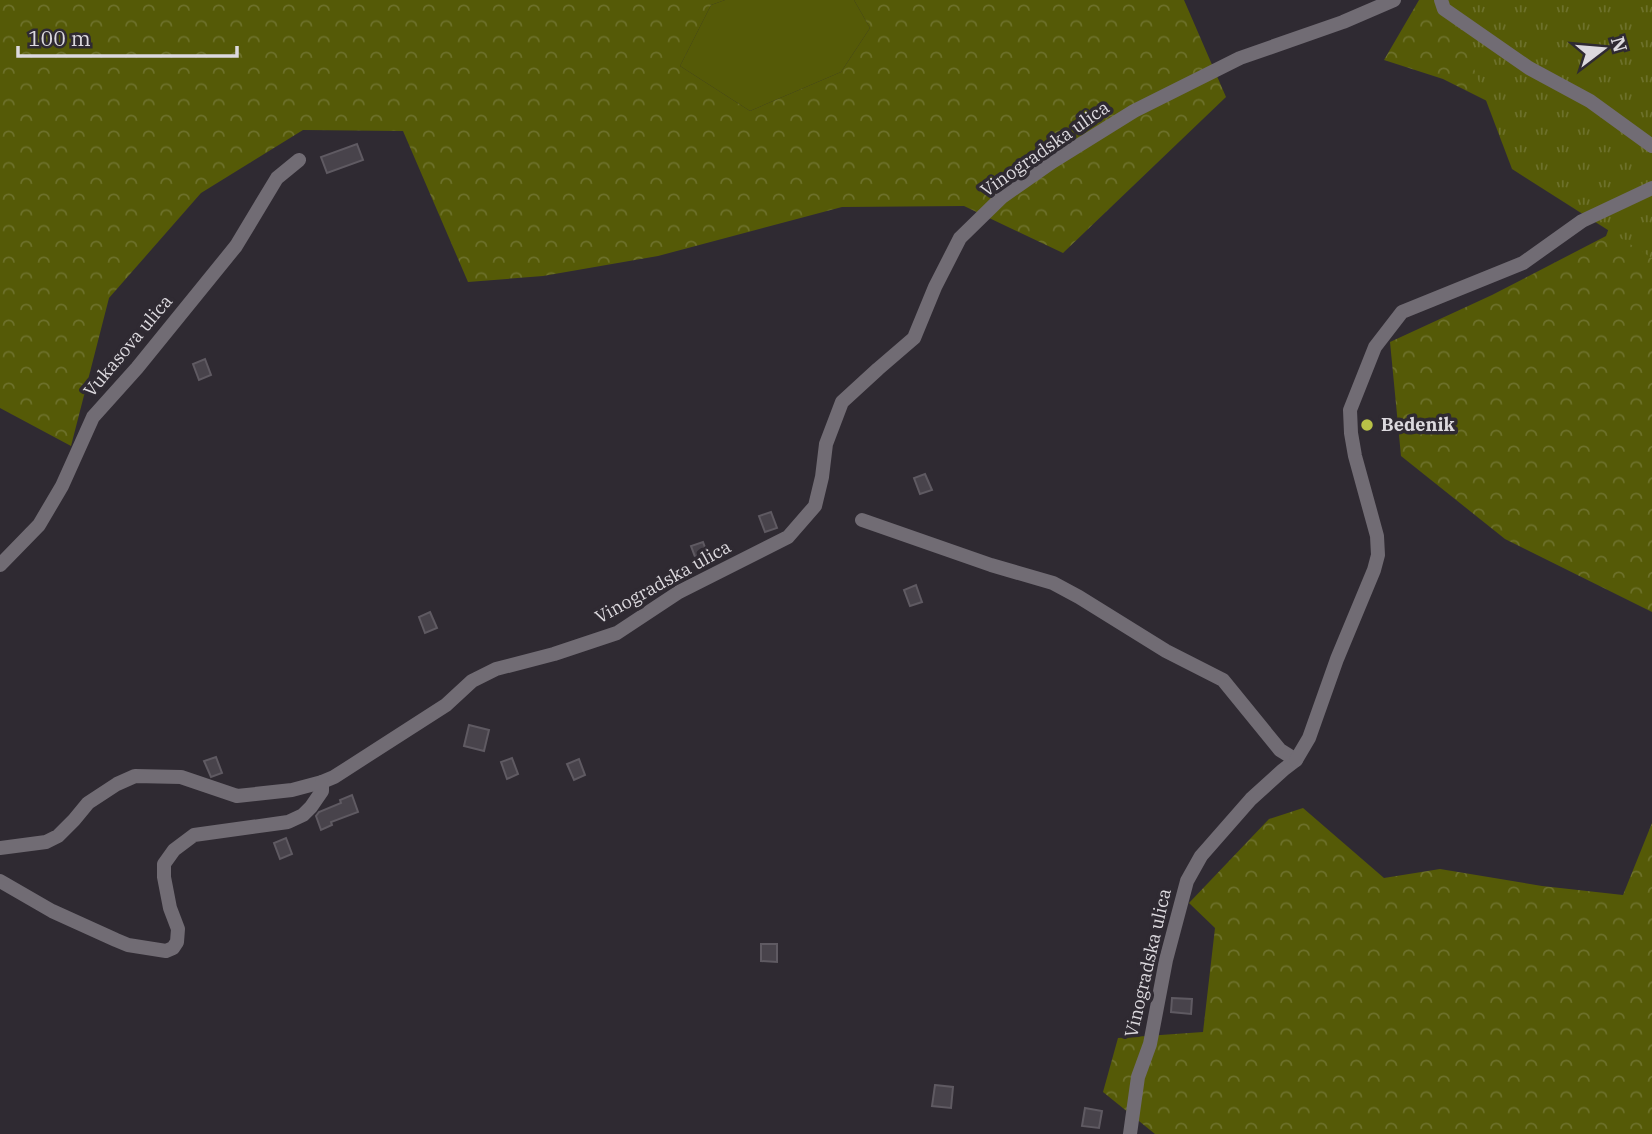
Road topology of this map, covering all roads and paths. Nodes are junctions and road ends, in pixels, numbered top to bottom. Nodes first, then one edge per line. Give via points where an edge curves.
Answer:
1 (1395, 0) edge
2 (1441, 0) edge
3 (1652, 146) edge
4 (299, 160) dead end
5 (1652, 188) edge
6 (862, 520) dead end
7 (0, 565) edge
8 (1296, 760) junction
9 (322, 782) junction
10 (0, 848) edge
11 (0, 881) edge
12 (1129, 1134) edge

1 - 9 street, Vinogradska ulica via 1240,58 1146,105 1002,197 960,238 914,338 842,402 826,444 815,506 788,537 679,593 617,633 496,669 472,681 446,705
2 - 3 street via 1444,9 1529,68 1590,101
4 - 7 street, Vukasova ulica via 277,178 236,246 93,417 39,525
5 - 8 street via 1582,221 1523,263 1402,312 1375,347 1350,410 1355,456 1373,516 1378,555 1309,738
6 - 8 street via 1053,583 1079,597 1223,680 1280,750
8 - 12 street, Vinogradska ulica via 1251,799 1201,856 1187,881 1150,1044 1138,1077
9 - 10 street, Vinogradska ulica via 237,796 181,777 135,776 88,803 58,836
9 - 11 street via 322,792 311,807 288,822 194,835 174,850 164,863 164,877 178,929 177,942 166,951 116,940

